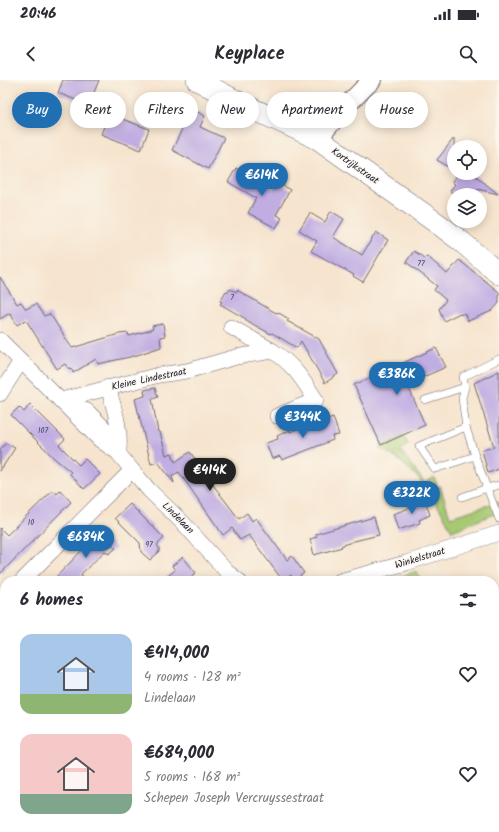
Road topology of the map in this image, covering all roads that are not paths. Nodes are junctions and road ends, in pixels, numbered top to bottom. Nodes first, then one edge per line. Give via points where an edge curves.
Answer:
1 (197, 80) edge
2 (372, 80) edge
3 (318, 139) junction
4 (499, 274) edge
5 (231, 328) dead end
6 (246, 336) junction
7 (0, 340) edge
8 (273, 351) junction
9 (236, 357) junction
10 (499, 359) edge
11 (21, 361) junction
12 (108, 387) junction
13 (465, 387) junction
14 (0, 394) edge
15 (61, 400) junction
16 (425, 400) dead end
17 (278, 416) dead end
18 (466, 427) junction
19 (118, 453) junction
20 (475, 456) junction
21 (132, 470) junction
22 (499, 485) edge
23 (487, 488) junction
24 (462, 497) dead end
25 (499, 519) edge
26 (499, 533) edge
27 (27, 576) edge
28 (222, 576) edge
29 (358, 576) edge

1 - 3 main road, Kortrijkstraat
2 - 3 street
3 - 4 main road, Kortrijkstraat via 446,230
5 - 6 street
6 - 8 street
6 - 9 street via 241,341
7 - 11 street, Lindelaan
8 - 9 street, Kleine Lindestraat
8 - 17 street via 285,359 323,398
9 - 12 street, Kleine Lindestraat via 186,371
10 - 13 lane via 463,377
11 - 14 street
11 - 15 street, Lindelaan
12 - 15 street, Kleine Lindestraat
12 - 19 street via 118,422
13 - 16 lane
13 - 18 lane via 462,398
15 - 19 street, Lindelaan via 87,411 108,432
18 - 20 lane
18 - 20 lane via 419,446 435,469
19 - 21 street, Lindelaan
20 - 23 lane
21 - 27 street
21 - 28 street, Lindelaan via 208,549
22 - 23 lane
23 - 24 lane
23 - 25 lane
26 - 29 street, Winkelstraat

